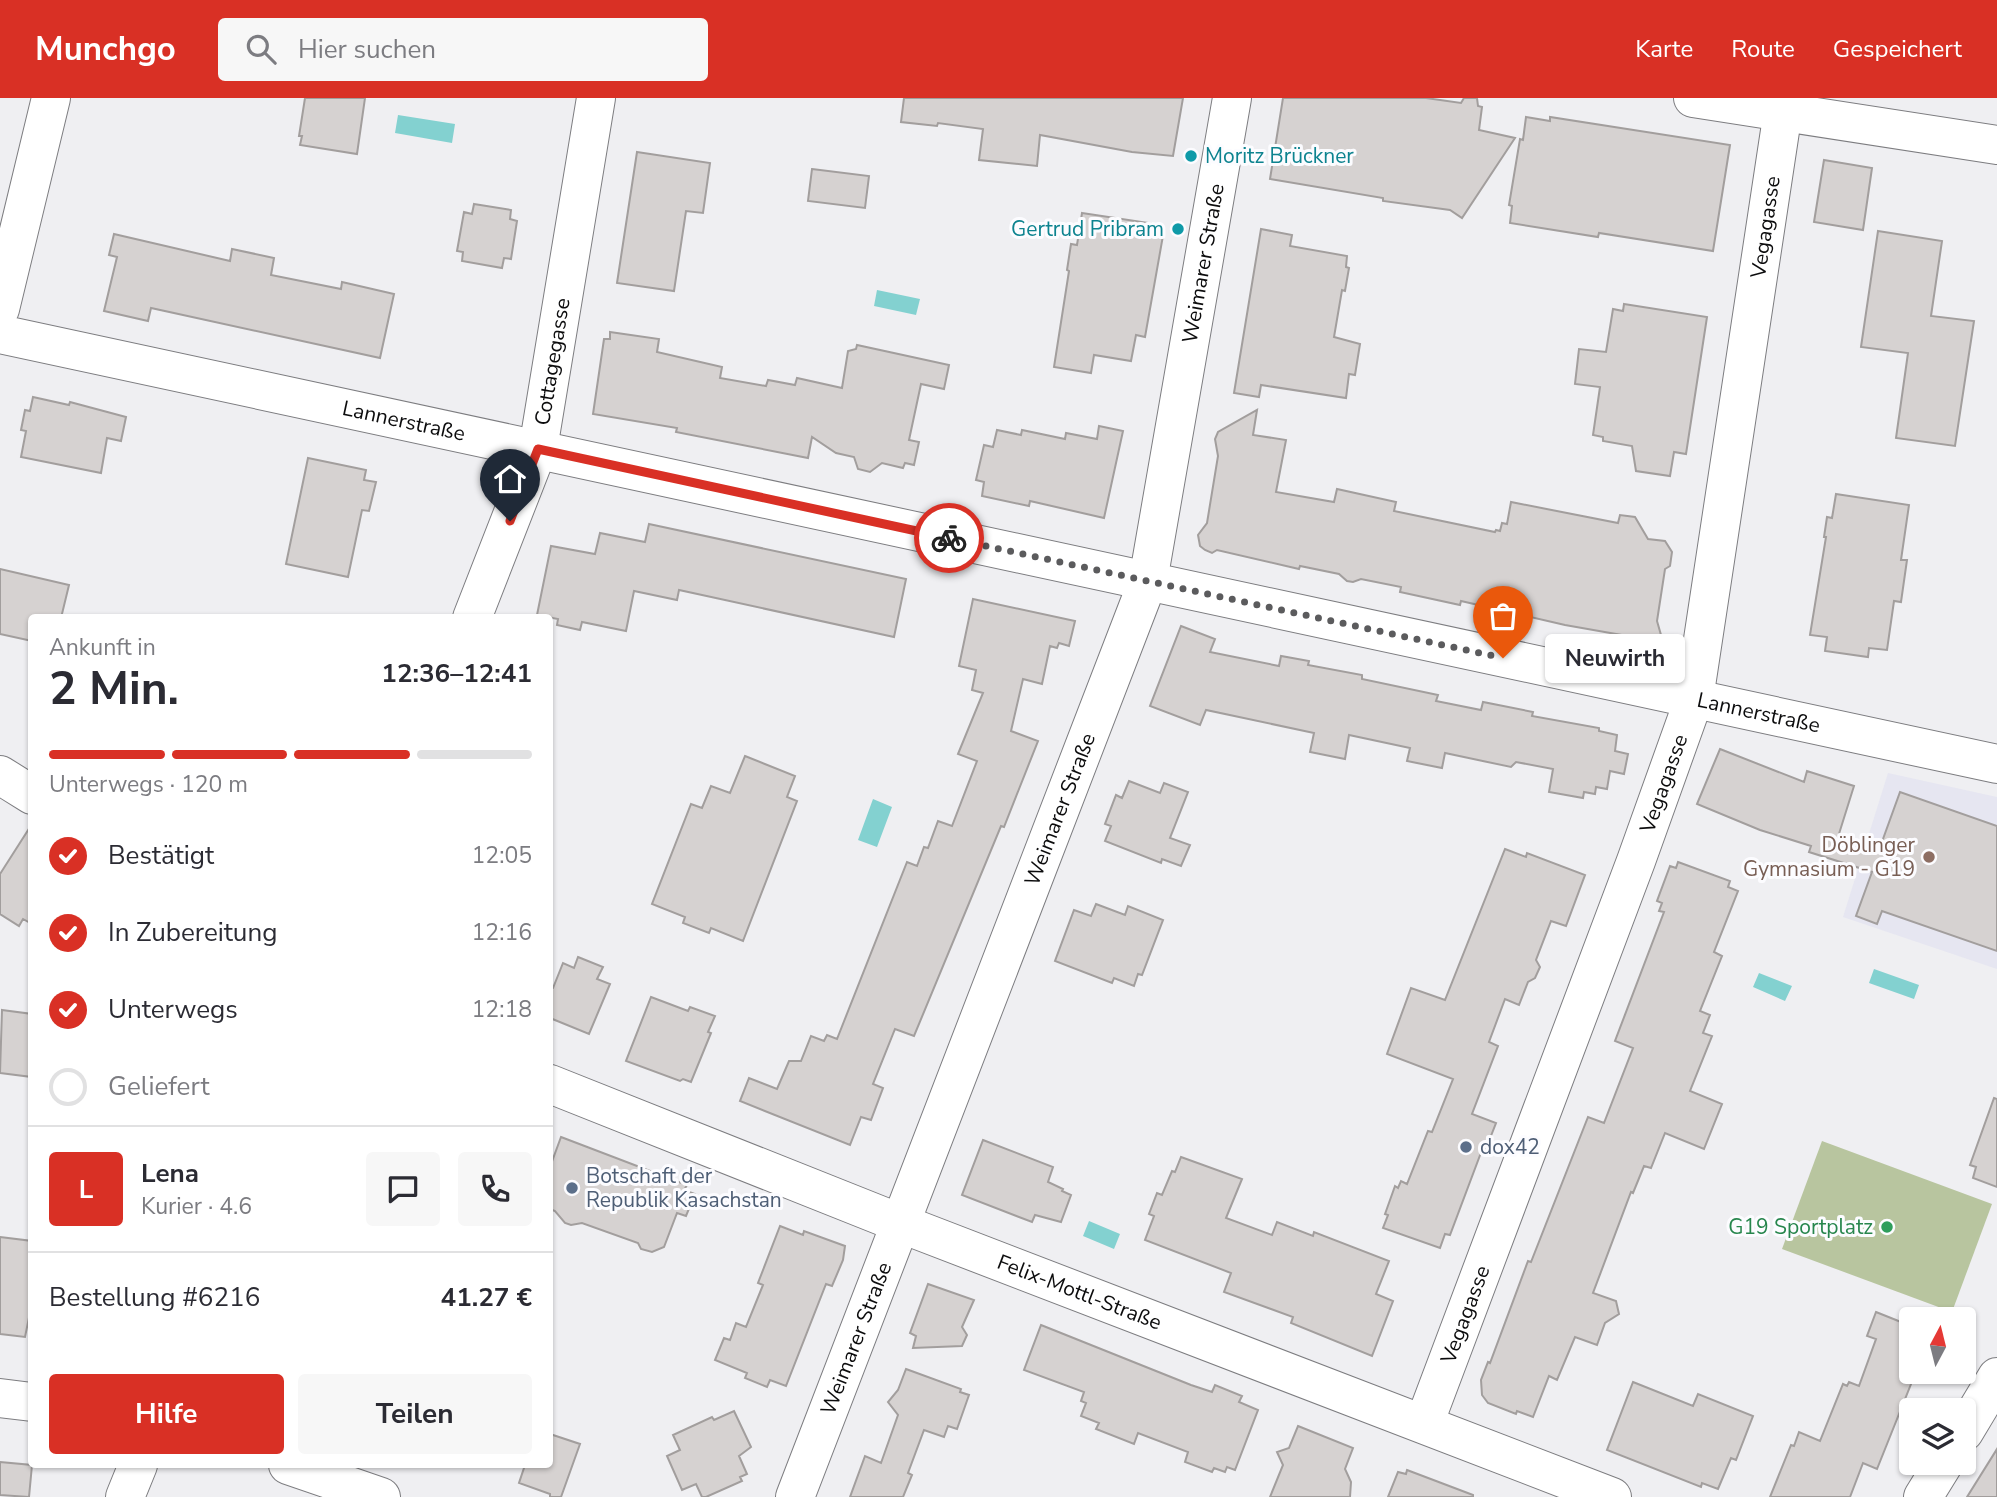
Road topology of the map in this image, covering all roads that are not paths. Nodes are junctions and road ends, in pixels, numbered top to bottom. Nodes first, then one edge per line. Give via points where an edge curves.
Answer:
1 (51, 98) edge
2 (596, 98) edge
3 (1232, 98) edge
4 (1693, 98) edge
5 (1783, 111) junction
6 (1997, 145) edge
7 (0, 309) edge
8 (0, 334) edge
9 (538, 449) junction
10 (1148, 581) junction
11 (474, 614) edge
12 (1694, 699) junction
13 (1997, 764) edge
14 (0, 775) edge
15 (28, 792) edge
16 (553, 1085) edge
17 (902, 1224) junction
18 (1997, 1377) edge
19 (0, 1398) edge
20 (28, 1402) edge
21 (1976, 1412) edge
22 (1424, 1424) junction
23 (137, 1468) edge
24 (297, 1468) edge
25 (1937, 1475) edge
26 (125, 1497) edge
27 (381, 1497) edge
28 (795, 1497) edge
29 (1612, 1497) edge
30 (1923, 1497) edge

1 - 7 street
2 - 9 street, Cottagegasse
3 - 10 street, Weimarer Straße
4 - 5 street
5 - 6 street
5 - 12 street, Vegagasse
8 - 9 street, Lannerstraße
9 - 10 street, Lannerstraße
9 - 11 street, Cottagegasse
10 - 12 street, Lannerstraße
10 - 17 street, Weimarer Straße
12 - 13 street, Lannerstraße
12 - 22 street, Vegagasse
14 - 15 street
16 - 17 street, Felix-Mottl-Straße
17 - 22 street, Felix-Mottl-Straße
17 - 28 street, Weimarer Straße
18 - 21 street
19 - 20 street
22 - 29 street, Felix-Mottl-Straße
23 - 26 street
24 - 27 street
25 - 30 street

